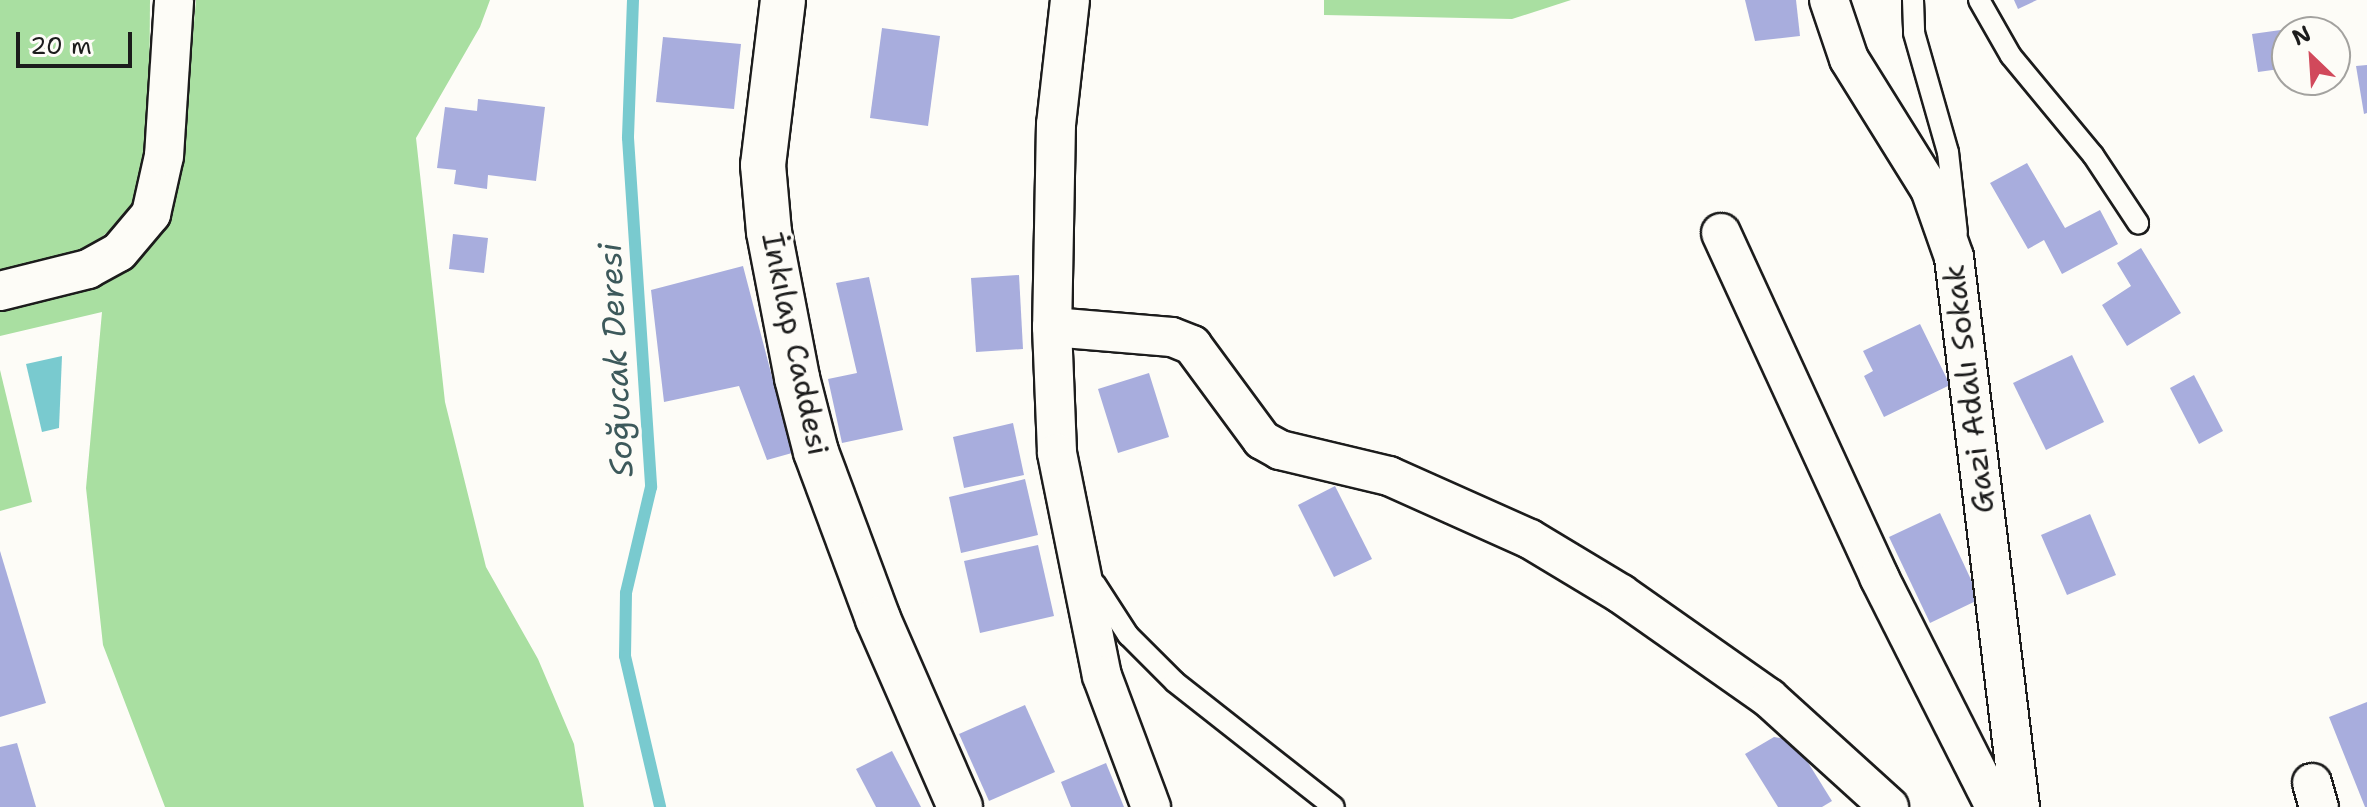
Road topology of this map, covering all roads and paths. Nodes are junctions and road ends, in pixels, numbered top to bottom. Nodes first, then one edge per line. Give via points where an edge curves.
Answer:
1 (174, 0) edge
2 (783, 0) edge
3 (1070, 0) edge
4 (1829, 0) edge
5 (1913, 0) edge
6 (1979, 0) edge
7 (2138, 223) dead end
8 (1721, 233) dead end
9 (1954, 257) junction
10 (0, 291) edge
11 (1052, 327) junction
12 (1074, 545) junction
13 (960, 807) edge
14 (1151, 807) edge
15 (1334, 807) edge
16 (1889, 807) edge
17 (1995, 807) edge
18 (2020, 807) edge

1 - 10 street via 164,156 151,214 119,252 88,269
2 - 13 street, İnkılap Caddesi via 763,165 769,232 797,378 816,452 878,619
3 - 11 street via 1056,124
4 - 9 street, Gazi Adalı Sokak via 1849,59 1930,189
5 - 9 lane via 1914,33 1956,200
6 - 7 lane via 2011,56 2093,155
8 - 17 street via 1873,563
9 - 18 street, Gazi Adalı Sokak
11 - 12 street via 1057,453
11 - 16 street via 1172,337 1192,345 1262,440 1280,450 1389,476 1530,539 1621,594 1769,698
12 - 14 street via 1102,676
12 - 15 lane via 1106,604 1150,659

